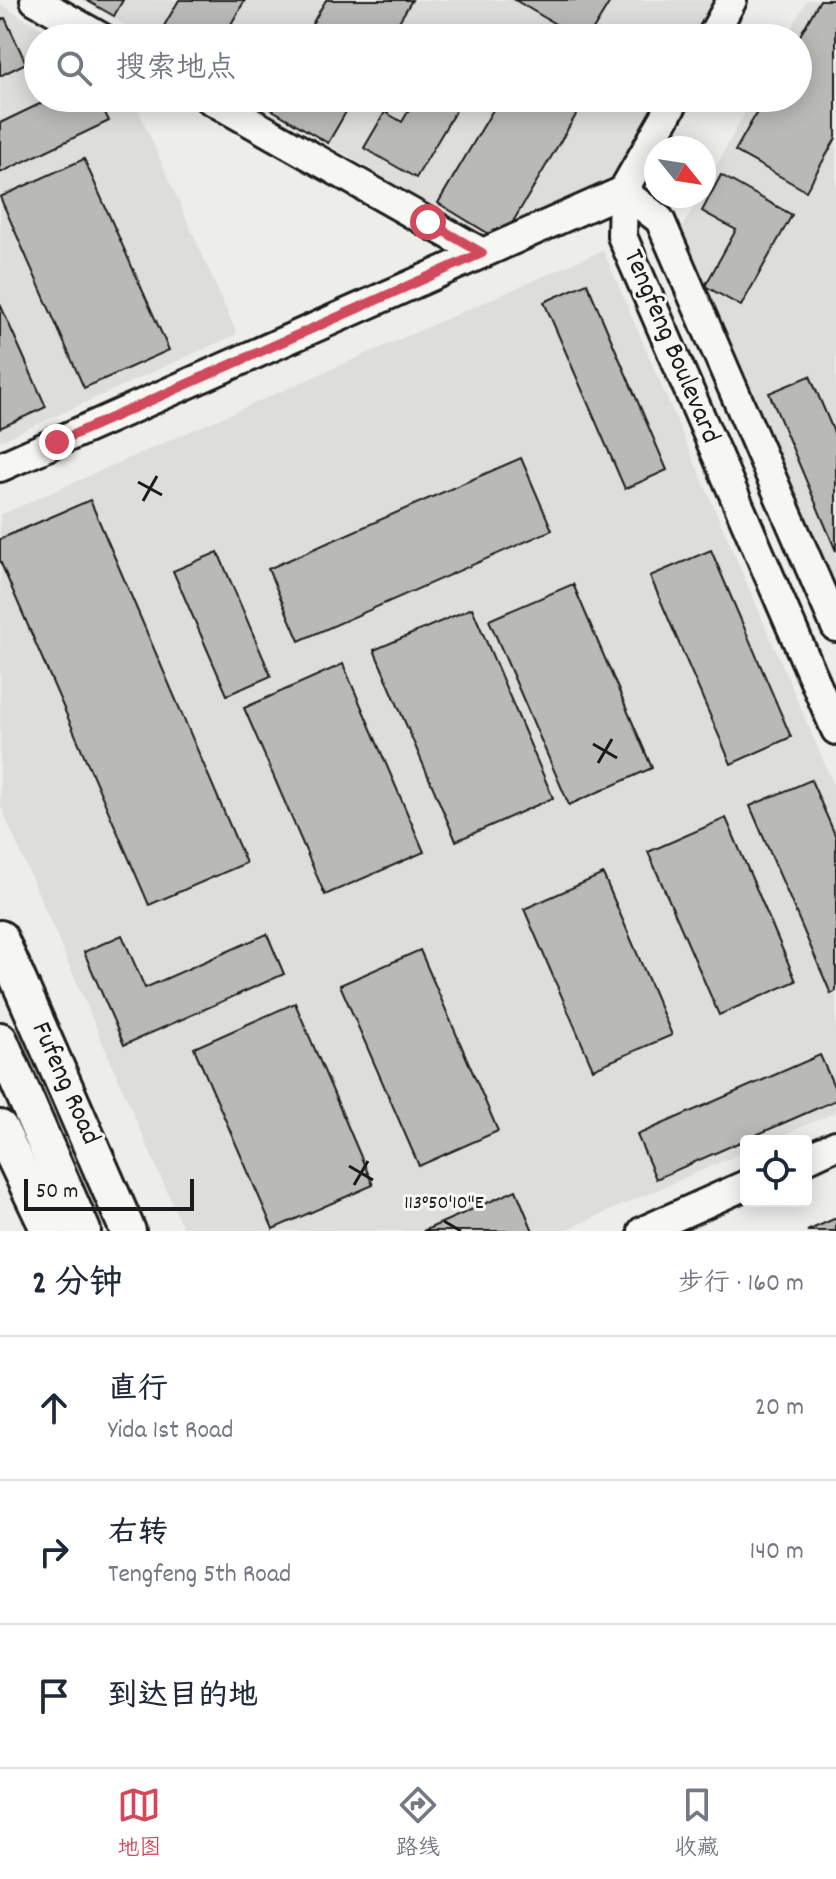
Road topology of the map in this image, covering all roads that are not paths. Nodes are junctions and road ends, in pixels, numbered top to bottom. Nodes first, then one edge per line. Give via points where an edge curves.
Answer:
1 (35, 0) edge
2 (732, 0) edge
3 (77, 24) edge
4 (719, 24) edge
5 (233, 112) edge
6 (668, 112) edge
7 (623, 191) junction
8 (482, 253) junction
9 (0, 467) edge
10 (836, 627) edge
11 (836, 730) edge
12 (0, 938) edge
13 (0, 1040) edge
14 (0, 1128) edge
15 (836, 1145) edge
16 (812, 1156) edge
17 (740, 1188) edge
18 (49, 1231) edge
19 (83, 1231) edge
20 (128, 1231) edge
21 (643, 1231) edge

1 - 3 street
2 - 4 street
5 - 8 street
6 - 7 street
7 - 8 street
7 - 10 street, Tengfeng Boulevard via 660,220
7 - 11 street, Tengfeng Boulevard via 622,236
8 - 9 street
12 - 20 main road, Fufeng Road
13 - 19 main road, Fufeng Road
14 - 18 main road
15 - 16 street
17 - 21 street

